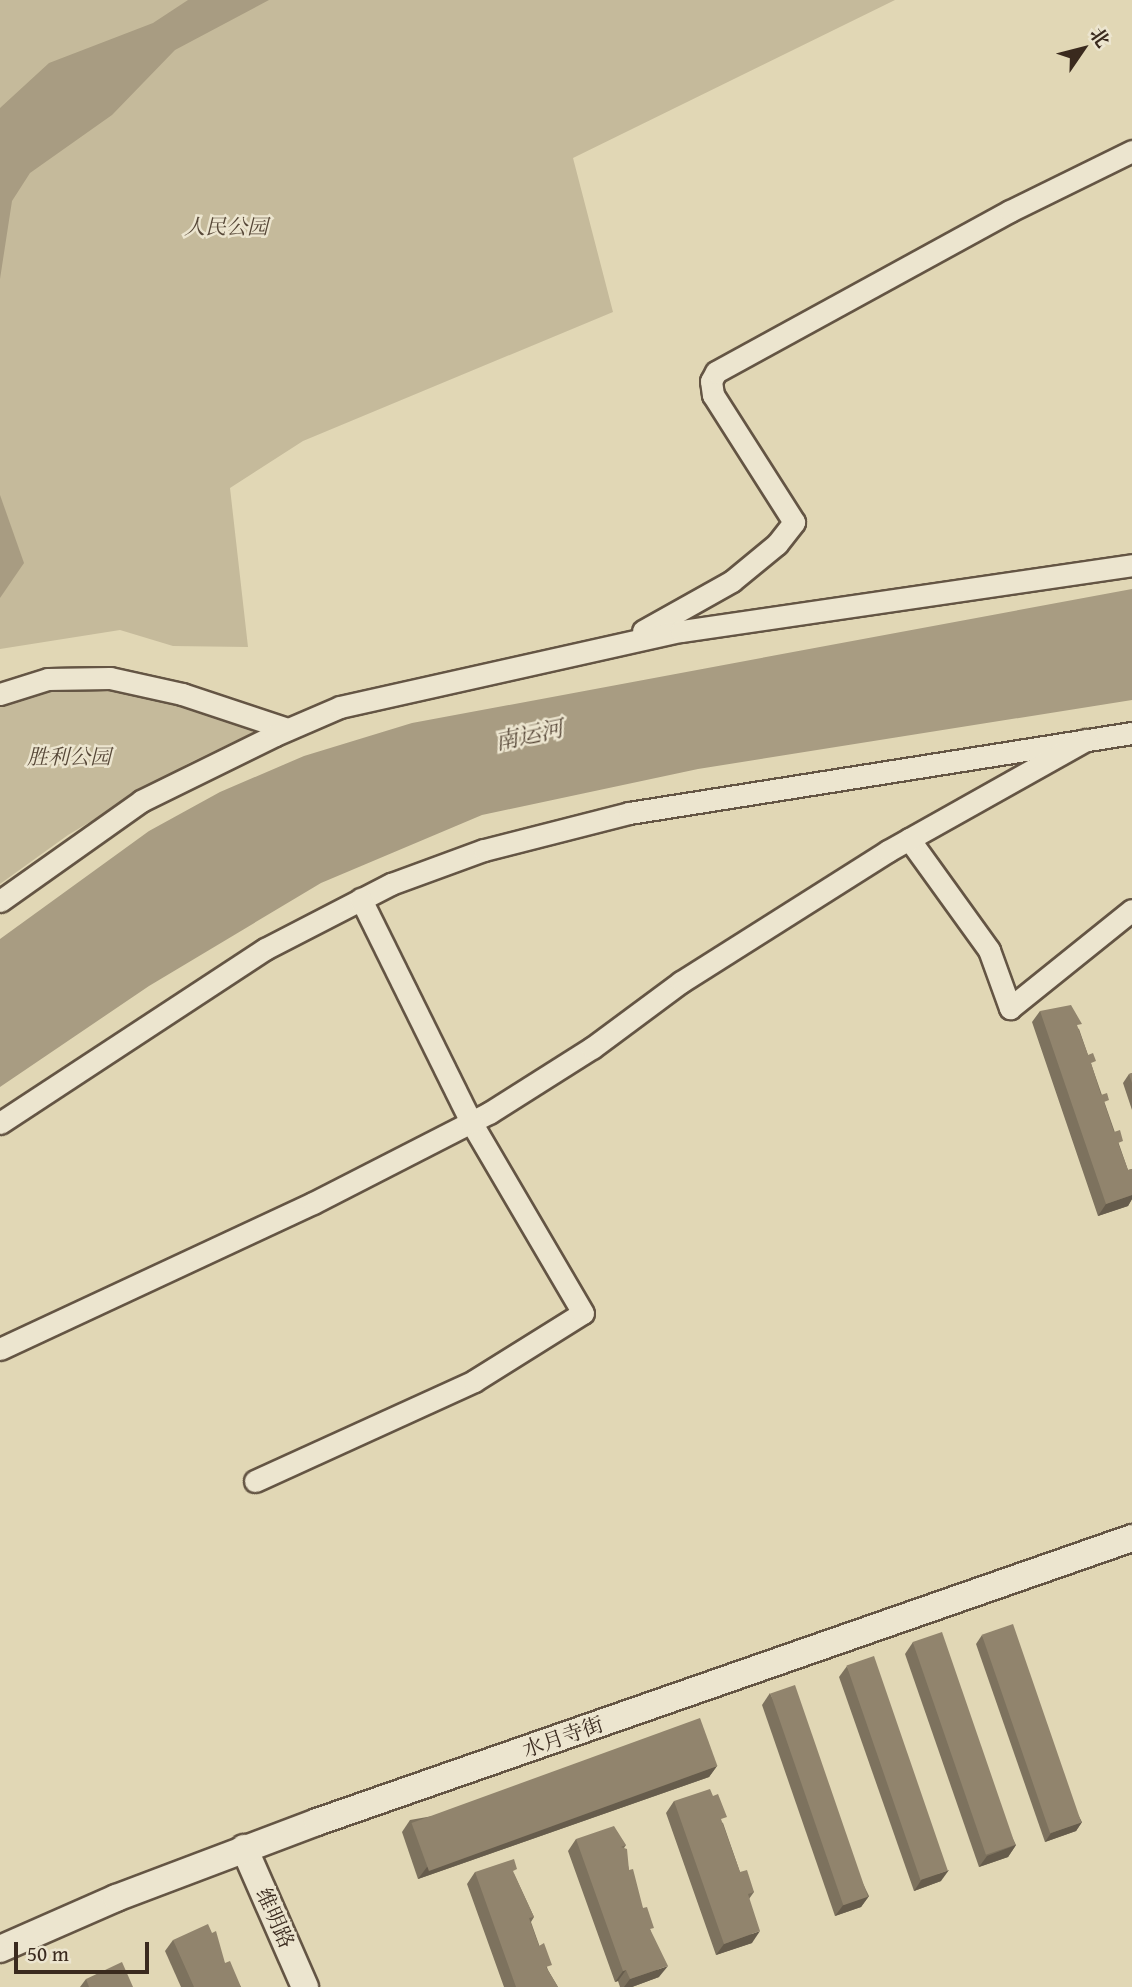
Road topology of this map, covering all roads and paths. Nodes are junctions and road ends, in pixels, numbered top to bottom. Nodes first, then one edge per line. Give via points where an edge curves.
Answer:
1 (1132, 151) edge
2 (1132, 565) edge
3 (621, 643) junction
4 (0, 694) edge
5 (287, 729) junction
6 (1132, 733) edge
7 (1086, 740) junction
8 (909, 839) junction
9 (361, 899) junction
10 (0, 901) edge
11 (1132, 910) edge
12 (471, 1122) junction
13 (0, 1123) edge
14 (0, 1349) edge
15 (255, 1481) dead end
16 (1132, 1538) edge
17 (244, 1848) junction
18 (0, 1949) edge
19 (305, 1987) edge

1 - 3 street via 716,372 711,381 713,395 794,522 777,544 732,581
2 - 3 street
3 - 5 street via 340,708
4 - 5 street via 48,679 110,678 182,694
5 - 10 street via 142,801
6 - 7 street
7 - 8 street
7 - 9 street via 629,813 484,850
8 - 11 street via 989,950 1010,1008
8 - 12 street via 681,982 592,1048
9 - 12 street
9 - 13 street via 265,948
12 - 14 street via 313,1203
12 - 15 street via 583,1313 474,1381
16 - 17 street, 水月寺街
17 - 18 street, 水月寺街
17 - 19 street, 维明路

